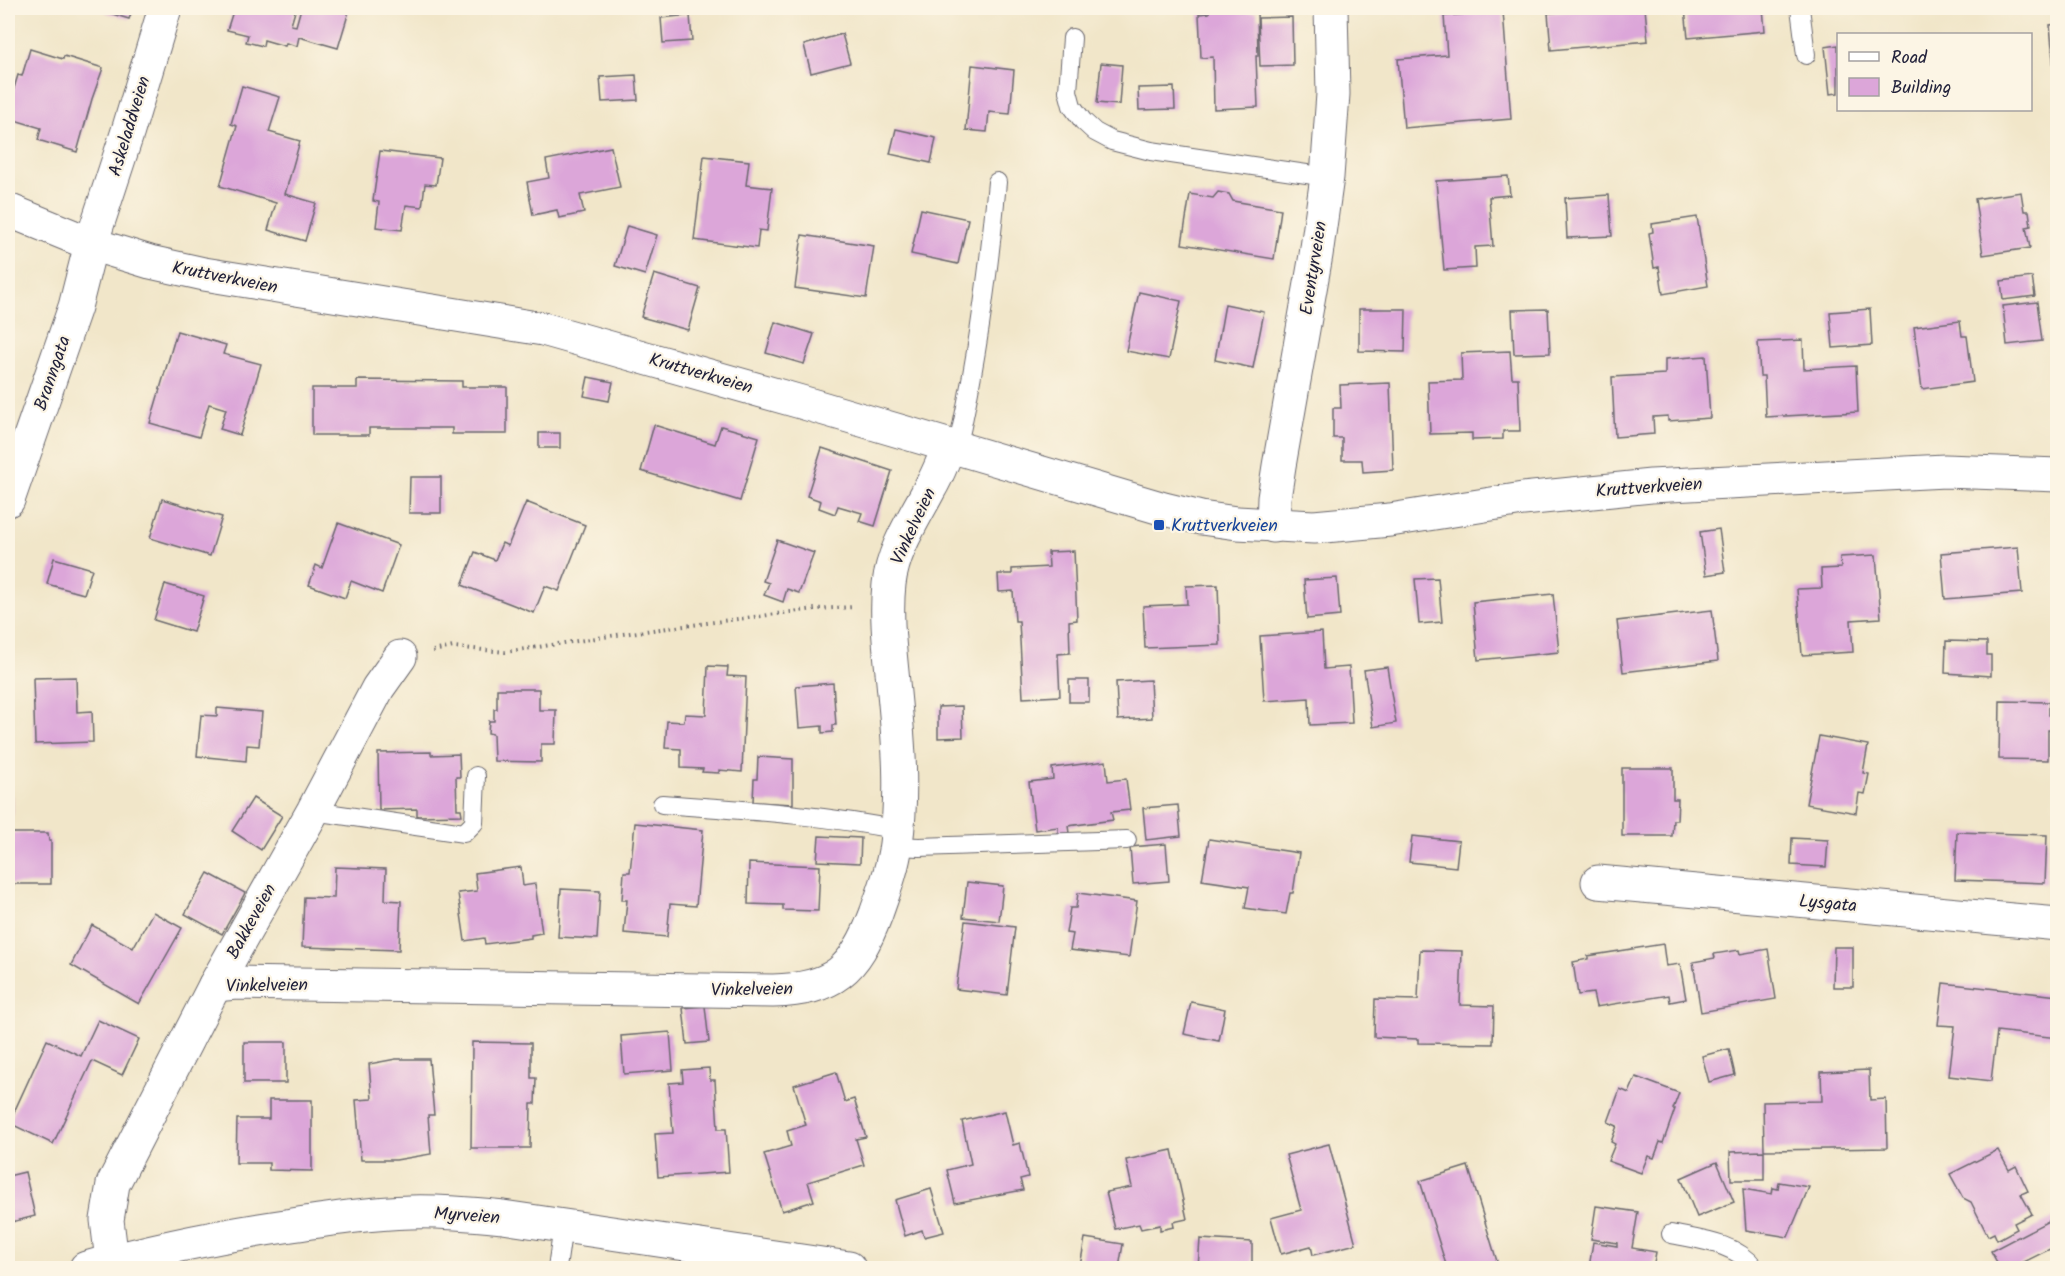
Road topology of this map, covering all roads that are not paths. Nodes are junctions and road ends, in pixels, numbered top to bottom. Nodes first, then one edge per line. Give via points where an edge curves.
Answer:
1 (165, 8) edge
2 (1331, 8) edge
3 (1800, 8) edge
4 (1072, 38) dead end
5 (1806, 55) dead end
6 (1327, 177) junction
7 (997, 183) dead end
8 (8, 210) edge
9 (91, 244) junction
10 (953, 448) junction
11 (2058, 475) edge
12 (8, 500) edge
13 (1273, 526) junction
14 (400, 657) road end
15 (476, 776) dead end
16 (662, 804) dead end
17 (313, 811) junction
18 (897, 838) junction
19 (1127, 840) dead end
20 (1598, 882) dead end
21 (2058, 924) edge
22 (215, 986) junction
23 (563, 1226) junction
24 (1671, 1234) dead end
25 (99, 1265) edge
26 (557, 1269) edge
27 (849, 1269) edge
28 (1755, 1269) edge

1 - 9 street, Askeladdveien
2 - 6 street, Eventyrveien via 1333,94
3 - 5 lane
4 - 6 lane via 1068,91 1072,106 1095,132 1112,141 1151,151
6 - 13 street, Eventyrveien via 1274,498
7 - 10 lane via 986,298 967,407
8 - 9 street, Kruttverkveien
9 - 10 street, Kruttverkveien via 150,262 235,280 543,329
9 - 12 street, Branngata via 75,307
10 - 13 street, Kruttverkveien via 1164,509 1201,518
10 - 18 street, Vinkelveien via 902,541 889,583 889,637 901,791
11 - 13 street, Kruttverkveien via 1946,471 1651,486 1523,499 1372,522
14 - 17 street, Bakkeveien via 378,688
15 - 17 lane via 474,823 464,833
16 - 18 lane via 856,822
17 - 22 street, Bakkeveien
18 - 19 lane via 931,846
18 - 22 street, Vinkelveien via 886,886 856,956 843,971 815,987 773,991 236,982
20 - 21 street, Lysgata
22 - 25 street, Bakkeveien via 113,1184
23 - 25 street, Myrveien via 455,1213 381,1214 248,1232
23 - 26 lane
23 - 27 street, Myrveien
24 - 28 lane via 1732,1249

